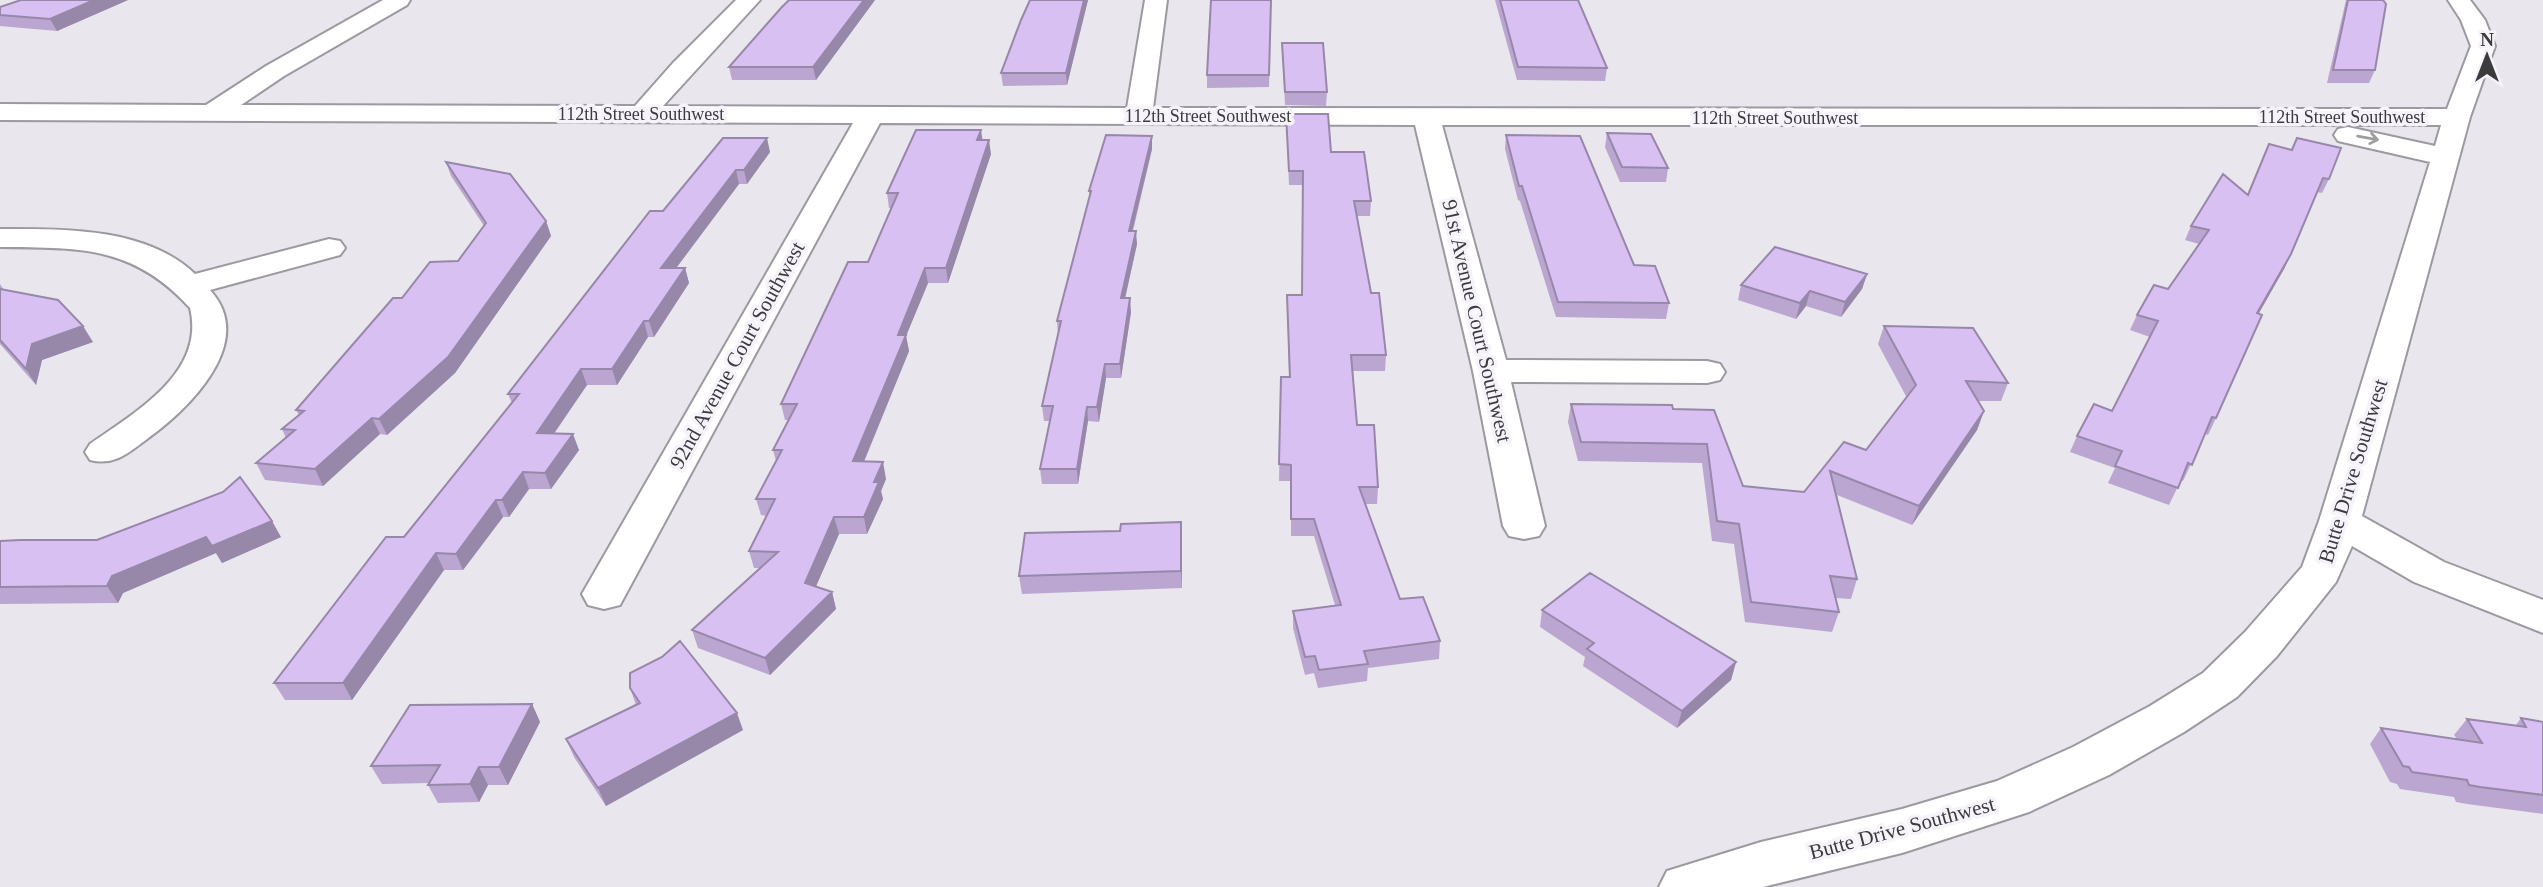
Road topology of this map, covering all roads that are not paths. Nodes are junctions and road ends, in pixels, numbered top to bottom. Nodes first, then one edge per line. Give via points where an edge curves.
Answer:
1 (399, 0) edge
2 (749, 0) edge
3 (1156, 0) edge
4 (2459, 0) edge
5 (2, 113) edge
6 (211, 113) junction
7 (642, 114) junction
8 (870, 116) junction
9 (1139, 116) junction
10 (1427, 117) junction
11 (2253, 117) junction
12 (2457, 117) junction
13 (2447, 158) junction
14 (0, 238) edge
15 (329, 248) dead end
16 (189, 286) junction
17 (1491, 371) junction
18 (1707, 372) dead end
19 (104, 452) dead end
20 (2340, 521) junction
21 (1524, 526) dead end
22 (604, 593) dead end
23 (2543, 617) edge
24 (1686, 887) edge

1 - 6 street
2 - 7 street
3 - 9 street
4 - 12 street, Butte Drive Southwest via 2483,46
5 - 6 street, 112th Street Southwest
6 - 7 street, 112th Street Southwest
7 - 8 street, 112th Street Southwest
8 - 9 street, 112th Street Southwest
8 - 22 street, 92nd Avenue Court Southwest
9 - 10 street, 112th Street Southwest
10 - 11 street, 112th Street Southwest
10 - 17 street, 91st Avenue Court Southwest
11 - 12 street, 112th Street Southwest
11 -> 13 street via 2398,144
12 - 13 street, Butte Drive Southwest
13 - 20 street, Butte Drive Southwest
14 - 16 street via 109,246 148,258
15 - 16 street
16 - 19 street via 207,306 209,320 204,349 189,381 161,409
17 - 18 street
17 - 21 street, 91st Avenue Court Southwest
20 - 23 street via 2429,572
20 - 24 street, Butte Drive Southwest via 2321,572 2261,644 2220,685 2167,719 2091,761 2011,797 1902,831

